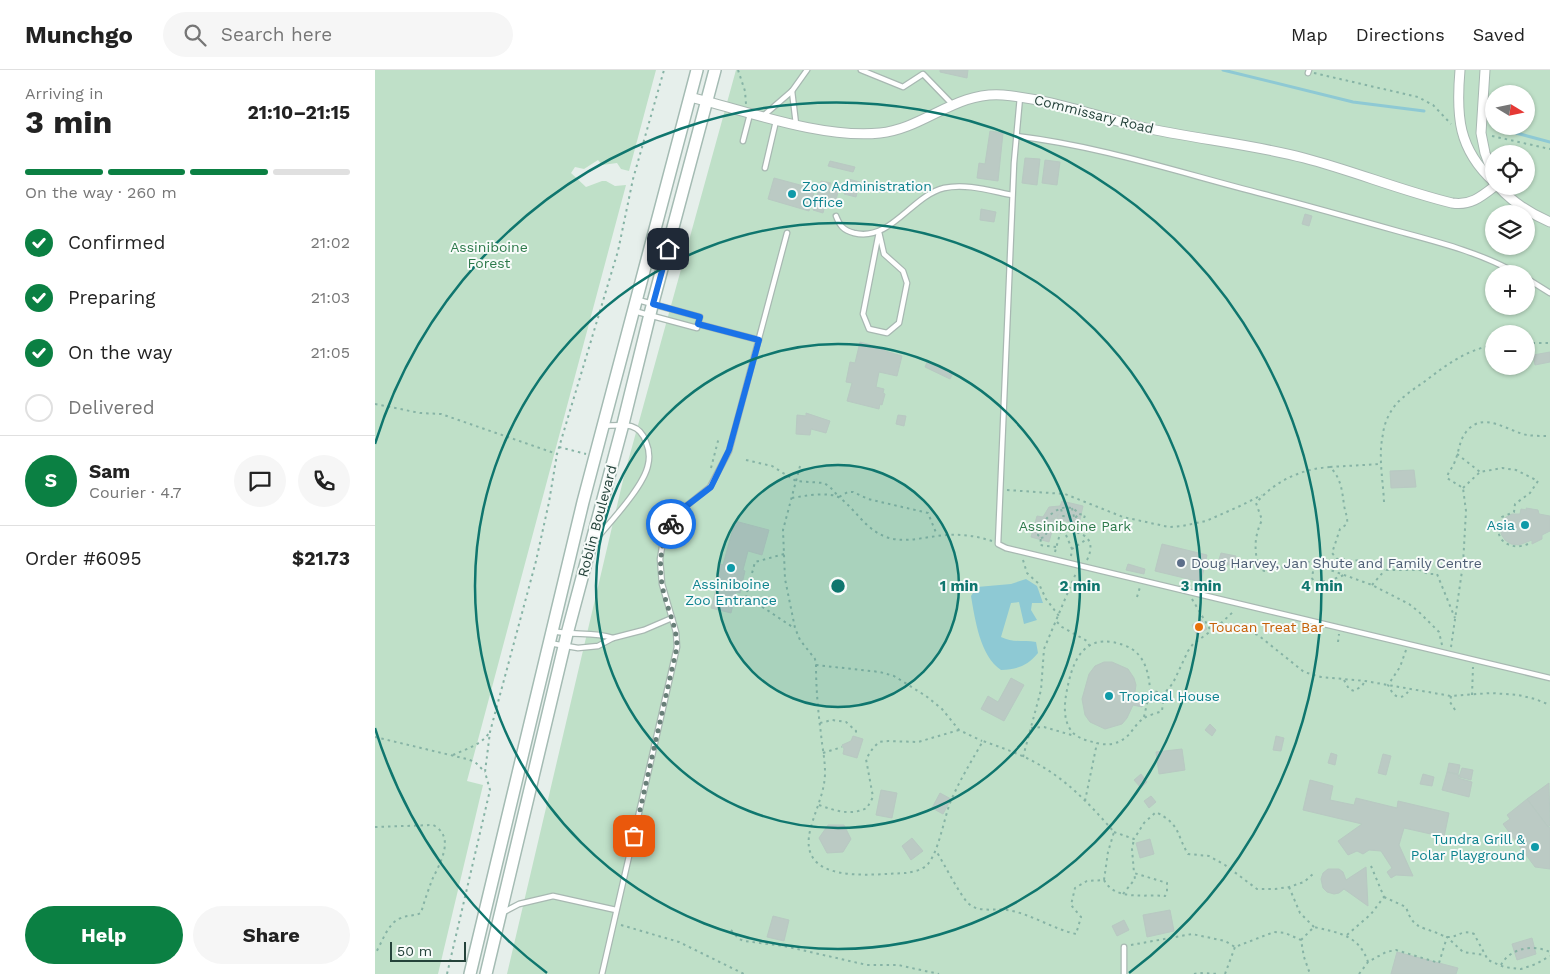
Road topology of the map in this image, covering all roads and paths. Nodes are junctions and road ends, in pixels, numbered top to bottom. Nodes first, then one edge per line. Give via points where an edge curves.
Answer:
1 (664, 70) edge
2 (697, 70) edge
3 (715, 70) edge
4 (738, 70) edge
5 (807, 70) edge
6 (861, 70) edge
7 (1460, 70) edge
8 (1485, 70) edge
9 (1309, 71) edge
10 (923, 72) edge
11 (792, 92) junction
12 (690, 97) junction
13 (1020, 97) junction
14 (707, 101) junction
15 (952, 104) junction
16 (748, 112) junction
17 (763, 116) junction
18 (776, 119) junction
19 (796, 124) junction
20 (1461, 127) junction
21 (1481, 133) junction
22 (1016, 136) junction
23 (743, 141) dead end
24 (1550, 149) edge
25 (1485, 153) edge
26 (765, 168) dead end
27 (1485, 174) edge
28 (1485, 194) edge
29 (1013, 195) junction
30 (1506, 195) edge
31 (836, 216) dead end
32 (1550, 222) edge
33 (879, 232) junction
34 (787, 233) dead end
35 (1503, 265) edge
36 (1535, 284) edge
37 (1550, 293) edge
38 (635, 306) junction
39 (651, 310) junction
40 (698, 326) junction
41 (759, 340) junction
42 (1535, 343) edge
43 (1550, 343) edge
44 (1485, 347) edge
45 (375, 404) edge
46 (623, 424) junction
47 (603, 426) junction
48 (1550, 436) edge
49 (719, 437) dead end
50 (559, 447) junction
51 (557, 454) junction
52 (588, 454) dead end
53 (1457, 454) junction
54 (746, 460) dead end
55 (1380, 464) junction
56 (800, 466) dead end
57 (1330, 467) junction
58 (1480, 472) junction
59 (709, 475) dead end
60 (796, 481) junction
61 (1463, 488) junction
62 (1001, 489) junction
63 (1264, 493) junction
64 (839, 497) junction
65 (792, 498) junction
66 (1384, 502) dead end
67 (1072, 508) junction
68 (1061, 509) junction
69 (1079, 514) junction
70 (1074, 517) junction
71 (1042, 523) junction
72 (1068, 531) junction
73 (1080, 532) junction
74 (1061, 534) junction
75 (1066, 535) junction
76 (937, 536) junction
77 (1041, 538) junction
78 (1087, 539) junction
79 (998, 544) junction
80 (1529, 544) dead end
81 (590, 545) junction
82 (1056, 547) junction
83 (1073, 549) junction
84 (1024, 552) junction
85 (784, 554) junction
86 (1056, 560) junction
87 (1069, 563) junction
88 (1314, 564) junction
89 (1081, 566) junction
90 (1385, 570) junction
91 (1345, 575) junction
92 (1142, 580) junction
93 (1372, 585) junction
94 (1188, 591) junction
95 (1137, 597) dead end
96 (1241, 604) junction
97 (1059, 616) junction
98 (672, 618) junction
99 (1455, 618) junction
100 (1057, 621) junction
101 (795, 628) junction
102 (552, 630) junction
103 (1213, 630) junction
104 (567, 634) junction
105 (613, 638) junction
106 (549, 642) junction
107 (1409, 644) junction
108 (1089, 645) junction
109 (564, 646) junction
110 (1444, 652) junction
111 (1450, 654) junction
112 (1474, 659) junction
113 (816, 665) junction
114 (1550, 678) edge
115 (1344, 680) junction
116 (1365, 681) junction
117 (1388, 685) junction
118 (1410, 689) junction
119 (1150, 690) junction
120 (1164, 694) junction
121 (1472, 695) junction
122 (1451, 696) junction
123 (1550, 706) edge
124 (1457, 713) dead end
125 (1144, 718) junction
126 (820, 723) junction
127 (1031, 728) junction
128 (959, 730) junction
129 (490, 732) junction
130 (856, 735) dead end
131 (1076, 736) junction
132 (375, 737) edge
133 (983, 741) junction
134 (1097, 743) junction
135 (842, 747) dead end
136 (823, 753) junction
137 (453, 755) junction
138 (1023, 756) junction
139 (485, 772) junction
140 (1085, 801) junction
141 (819, 805) junction
142 (375, 827) edge
143 (1113, 832) junction
144 (1134, 839) junction
145 (936, 851) junction
146 (1371, 866) dead end
147 (1134, 873) junction
148 (1314, 873) dead end
149 (1104, 880) junction
150 (1289, 887) junction
151 (1123, 894) junction
152 (1384, 897) junction
153 (616, 910) junction
154 (500, 914) junction
155 (613, 923) junction
156 (1314, 927) junction
157 (731, 930) dead end
158 (1347, 935) junction
159 (1447, 937) junction
160 (1301, 940) junction
161 (1124, 947) joint
162 (1235, 947) junction
163 (1550, 952) edge
164 (375, 954) edge
165 (1485, 955) junction
166 (1550, 956) edge
167 (1368, 962) junction
168 (1501, 965) junction
169 (602, 973) edge
170 (447, 974) edge
171 (471, 974) edge
172 (486, 974) edge
173 (744, 974) edge
174 (939, 974) edge
175 (1124, 974) edge
176 (1194, 974) edge
177 (1219, 974) edge
178 (1225, 974) edge
179 (1310, 974) edge
180 (1359, 974) edge

1 - 50 path via 633,179 613,268
2 - 12 main road, Roblin Boulevard
3 - 14 main road, Roblin Boulevard
4 - 16 path
5 - 11 lane
6 - 10 lane via 903,87
7 - 20 street via 1458,107
8 - 21 street
9 - 20 path via 1418,97 1433,105 1451,124
10 - 15 lane
11 - 17 lane
11 - 19 lane
12 - 14 street, Commissary Road
12 - 38 main road, Roblin Boulevard
13 - 15 street, Commissary Road via 991,94
13 - 22 lane
13 - 28 street, Commissary Road via 1142,127 1298,156 1452,203 1465,204
14 - 16 street, Commissary Road
14 - 39 main road, Roblin Boulevard
15 - 19 street, Commissary Road via 903,128 879,134 839,132
16 - 17 street, Commissary Road
16 - 23 lane
17 - 18 street, Commissary Road
18 - 19 street, Commissary Road
18 - 26 lane
20 - 27 street via 1473,160
21 - 24 path
21 - 25 street
22 - 29 lane
22 - 35 lane via 1053,141 1176,170 1459,248
29 - 33 lane via 968,187 942,188 925,196
29 - 62 lane
30 - 32 street via 1532,215
31 - 33 lane via 845,230 861,235
33 - 33 lane via 863,314 869,329 887,333 899,323 907,284 903,271 884,254
34 - 41 lane
36 - 37 lane
38 - 39 lane
38 - 39 lane
38 - 47 main road, Roblin Boulevard
39 - 40 lane
39 - 40 lane via 700,317
39 - 46 main road, Roblin Boulevard
40 - 41 lane
41 - 98 lane via 729,450 711,487 685,507 666,532 660,572
42 - 43 path
44 - 55 path via 1452,360 1398,402 1385,424
45 - 51 path via 441,414
46 - 47 lane
46 - 81 main road, Roblin Boulevard
46 - 81 lane via 639,429 644,435 649,464 637,487
47 - 102 main road, Roblin Boulevard
48 - 53 path via 1527,435 1496,423 1479,424 1467,431
49 - 59 path
50 - 51 path
50 - 52 path
51 - 129 path via 535,561
53 - 58 path
53 - 61 path via 1447,478
54 - 60 path via 772,466
55 - 57 path
55 - 66 path
56 - 60 path
57 - 63 path via 1290,476
57 - 90 path via 1337,473 1348,517 1347,524 1340,529 1333,553 1337,559 1363,562
58 - 61 path
58 - 80 path via 1502,468 1516,470 1538,481 1530,493 1515,504 1514,512 1502,517 1498,528 1501,539 1508,546
60 - 64 path via 824,483
60 - 65 path
61 - 99 path via 1466,511 1463,564
62 - 63 path via 1065,494 1123,518 1169,527 1206,520
62 - 79 lane
63 - 88 path via 1255,503 1262,520 1255,543 1259,568 1264,571 1308,562
64 - 65 path via 820,494
64 - 76 path via 869,528 889,538
64 - 76 path via 853,492 867,499 927,513
65 - 85 path via 783,530
67 - 68 path
67 - 69 path
67 - 70 path
68 - 70 path via 1063,516
68 - 71 path
69 - 70 path
69 - 73 path via 1085,515
71 - 77 path via 1038,535
71 - 77 path via 1049,526
72 - 73 path
72 - 74 path via 1061,530
72 - 75 path
73 - 78 path
74 - 75 path
74 - 82 path
75 - 83 path
76 - 79 path via 969,535
77 - 82 path via 1040,544
78 - 83 path
78 - 89 path via 1091,552
79 - 84 lane
81 - 104 main road, Roblin Boulevard
82 - 86 path
83 - 87 path
84 - 86 lane
84 - 97 path via 1027,573 1039,584
85 - 101 path via 787,593
85 - 101 path via 755,562 746,596
86 - 87 lane
87 - 89 lane
88 - 91 path
88 - 91 path via 1314,582
89 - 92 lane
89 - 97 path
90 - 93 path
90 - 99 path via 1420,570 1437,574
91 - 93 path
92 - 94 lane
92 - 95 path
93 - 110 path via 1419,612 1439,632
94 - 96 lane
94 - 103 path
96 - 103 path
96 - 107 lane
97 - 100 path
98 - 105 lane
98 - 153 lane via 677,637 676,654
99 - 111 path
100 - 108 path
100 - 127 path via 1045,649 1041,690
101 - 113 path
102 - 104 lane
102 - 106 main road, Roblin Boulevard
103 - 115 path via 1231,626 1248,631 1304,672 1321,678
103 - 120 path via 1193,644
104 - 105 lane via 600,633
104 - 109 main road, Roblin Boulevard
105 - 109 lane via 598,646
106 - 109 lane
106 - 171 main road, Roblin Boulevard
107 - 110 lane
107 - 117 path
108 - 119 path via 1116,643 1135,651 1145,666
108 - 131 path via 1079,653 1072,666 1065,699 1064,709
109 - 154 main road, Roblin Boulevard
110 - 111 lane
111 - 112 lane
112 - 114 lane
112 - 121 path
113 - 126 path
113 - 128 path via 894,676 942,708
115 - 116 path
115 - 116 path via 1354,691
116 - 117 path
117 - 118 path
117 - 118 path via 1393,694 1400,697
118 - 122 path
119 - 120 path
119 - 125 path
120 - 125 path via 1162,711
121 - 122 path
121 - 123 path via 1518,695
122 - 124 path via 1450,702
125 - 134 path via 1130,735 1121,740
126 - 130 path via 831,720 847,722
126 - 136 path
127 - 131 path via 1043,727
127 - 138 path
128 - 133 path
128 - 141 path via 918,742 879,742 867,759 873,797 867,808 837,812
129 - 137 path via 475,745
129 - 139 path
131 - 134 path
132 - 137 path
133 - 138 path
133 - 145 path via 955,793
134 - 140 path
135 - 136 path
136 - 141 path via 825,772
137 - 139 path via 475,762
138 - 140 path via 1047,769
139 - 170 path via 490,790
140 - 143 path
141 - 145 path via 808,844 815,860 830,871 846,875 914,872 928,864
142 - 164 path via 433,825 439,828 445,847 421,913 392,923
143 - 144 path
143 - 149 path
144 - 147 path
144 - 150 path via 1144,822 1156,812 1178,830 1188,854 1209,856 1257,889
145 - 149 path via 970,904 985,910 1016,913 1076,934 1081,917 1071,905 1075,888 1087,881
146 - 152 path
147 - 151 path via 1135,879
147 - 151 path via 1167,883 1165,896
148 - 150 path via 1304,882
149 - 151 path via 1112,890
150 - 156 path via 1300,913
152 - 158 path via 1371,914
152 - 159 path via 1406,907 1410,919 1424,930
153 - 154 lane via 553,896 519,904
153 - 155 lane
154 - 172 main road, Roblin Boulevard
155 - 169 lane
155 - 173 path via 679,942
156 - 158 path
156 - 160 path
157 - 174 path via 744,941 784,946 867,965 898,965
158 - 167 path via 1365,952
159 - 165 path via 1463,952
159 - 165 path via 1467,931 1474,934
159 - 167 path via 1439,963 1396,950
160 - 162 path via 1274,932
160 - 179 path
161 - 162 path via 1192,934 1225,941
161 - 175 lane
162 - 178 path
163 - 168 path via 1531,947 1511,954
165 - 168 path via 1488,960
166 - 168 path via 1521,969
167 - 180 path
176 - 177 path

